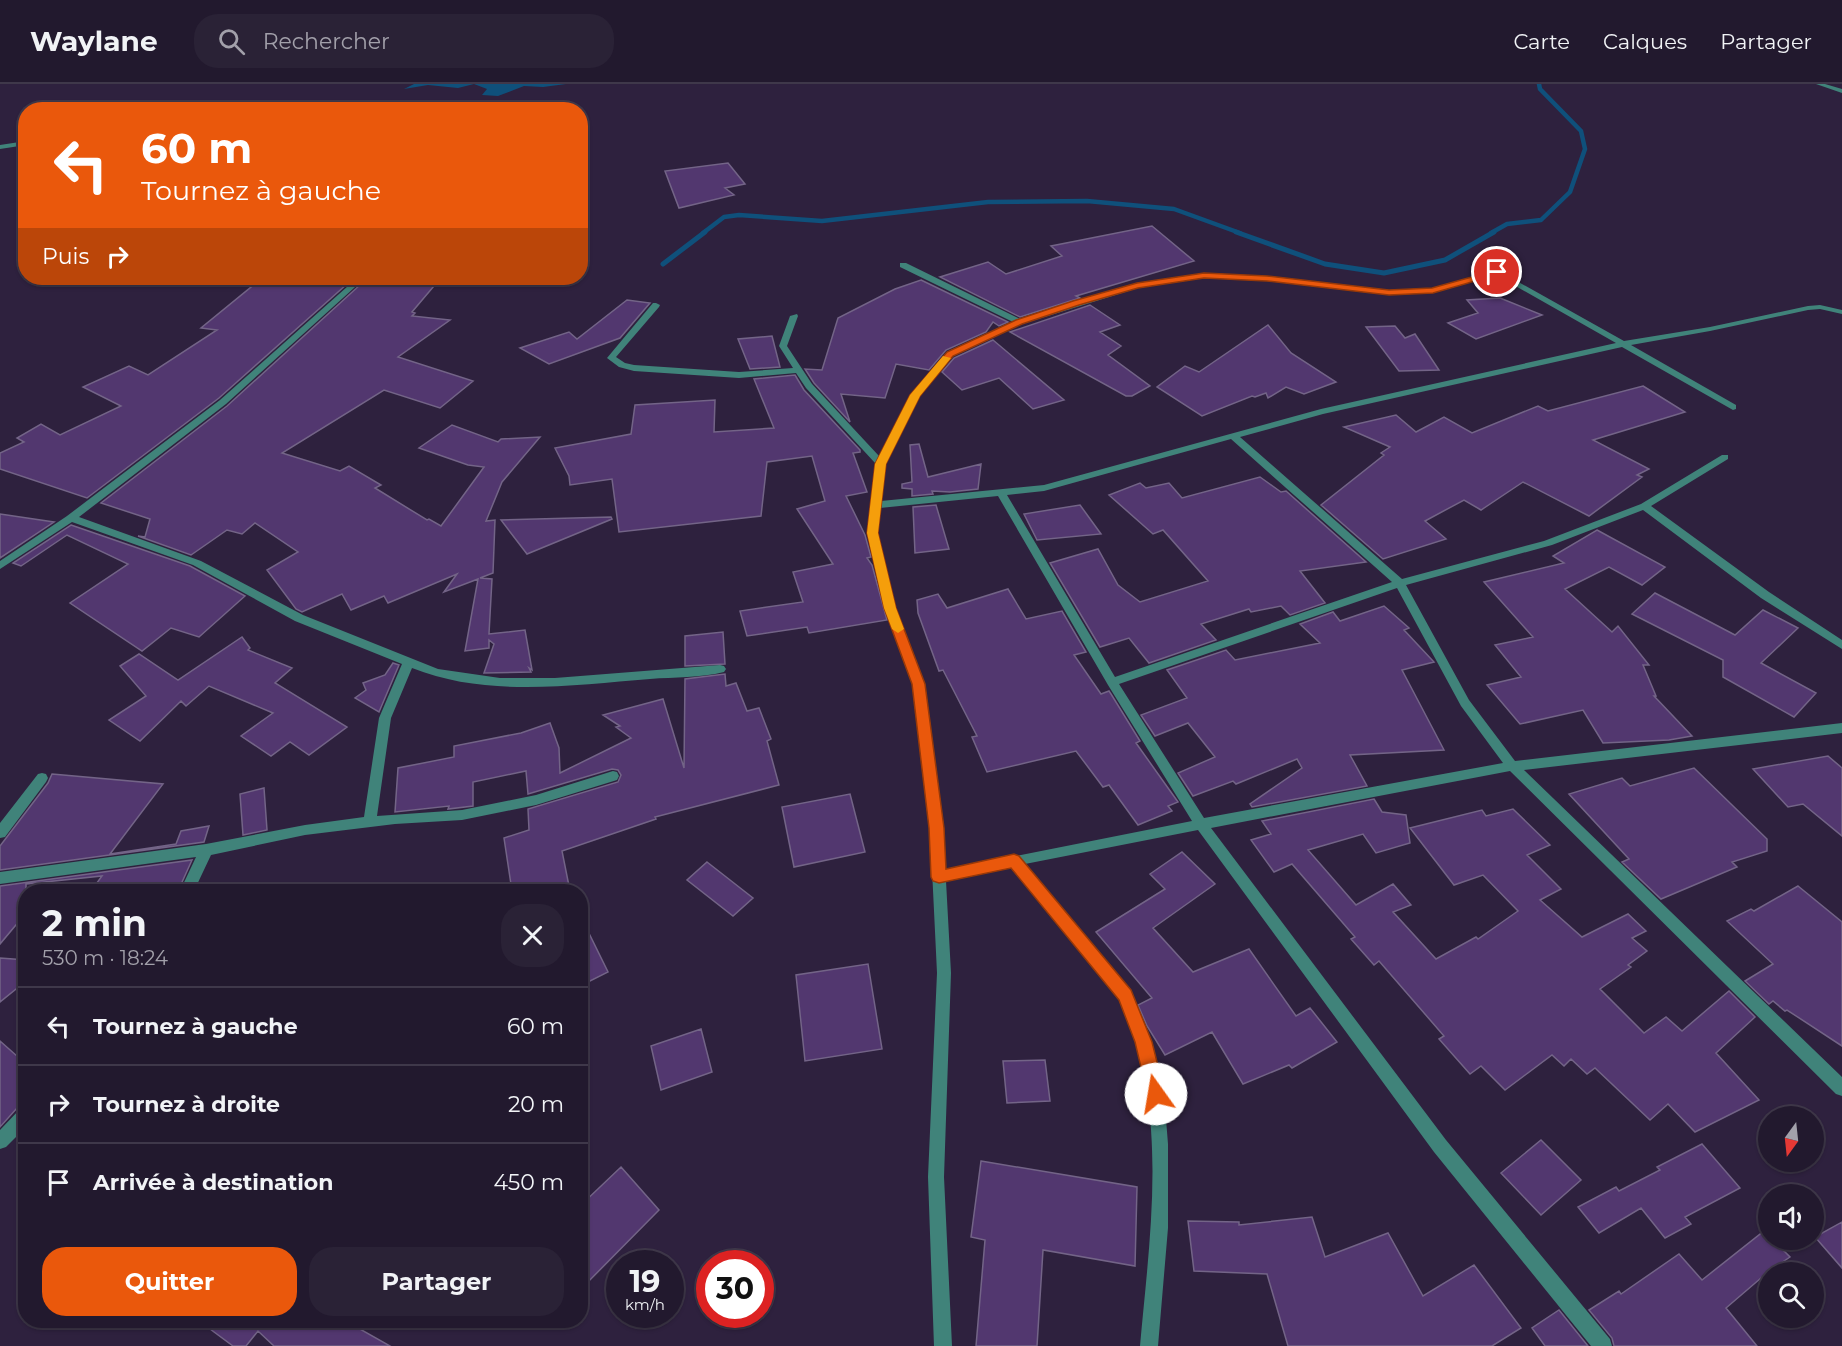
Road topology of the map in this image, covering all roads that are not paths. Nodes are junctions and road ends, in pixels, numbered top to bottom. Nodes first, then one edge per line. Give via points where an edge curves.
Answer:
1 (1819, 84) edge
2 (1842, 91) edge
3 (18, 144) edge
4 (0, 147) edge
5 (903, 264) dead end
6 (354, 285) edge
7 (656, 305) dead end
8 (1842, 312) edge
9 (794, 316) dead end
10 (1019, 322) junction
11 (1623, 344) junction
12 (799, 370) junction
13 (1733, 407) dead end
14 (1233, 436) junction
15 (1725, 457) dead end
16 (880, 464) junction
17 (1002, 494) junction
18 (875, 506) junction
19 (1644, 506) junction
20 (71, 518) junction
21 (0, 566) edge
22 (1400, 583) junction
23 (1842, 645) edge
24 (409, 662) junction
25 (720, 669) dead end
26 (1112, 682) junction
27 (1842, 728) edge
28 (1512, 766) junction
29 (613, 776) dead end
30 (42, 778) dead end
31 (370, 822) junction
32 (1201, 824) junction
33 (0, 833) edge
34 (206, 850) junction
35 (1014, 861) junction
36 (939, 877) junction
37 (0, 878) edge
38 (190, 884) edge
39 (1842, 1088) edge
40 (18, 1122) edge
41 (0, 1141) edge
42 (943, 1346) edge
43 (1149, 1346) edge
44 (1603, 1346) edge

1 - 2 street
3 - 4 street
5 - 10 street
6 - 20 street via 224,402
7 - 12 street via 611,358 615,362 634,368 739,375
8 - 11 street via 1808,308
9 - 12 street via 783,346
10 - 11 street via 1137,286 1204,275 1389,292 1433,290 1497,272
10 - 16 street via 950,354 915,395
11 - 13 street
11 - 14 street via 1321,412
12 - 16 street
14 - 17 street via 1044,488
14 - 22 street
15 - 19 street
16 - 18 street
17 - 18 street
17 - 26 street
18 - 36 street via 872,533 890,608 919,684 937,828
19 - 22 street via 1548,543
19 - 23 street via 1765,595
20 - 21 street
20 - 24 street via 198,563 299,618
22 - 26 street
22 - 28 street via 1465,704
24 - 25 street via 436,673 500,682 555,682
24 - 31 street via 385,718
26 - 32 street
27 - 28 street
28 - 32 street
28 - 39 street
29 - 31 street via 536,800 472,813
30 - 33 street
31 - 34 street via 305,830
32 - 35 street
32 - 44 street via 1440,1146
34 - 37 street
34 - 38 street
35 - 36 street
35 - 43 street via 1125,995 1143,1042 1156,1094 1160,1144
36 - 42 street via 944,973 936,1177
40 - 41 street

